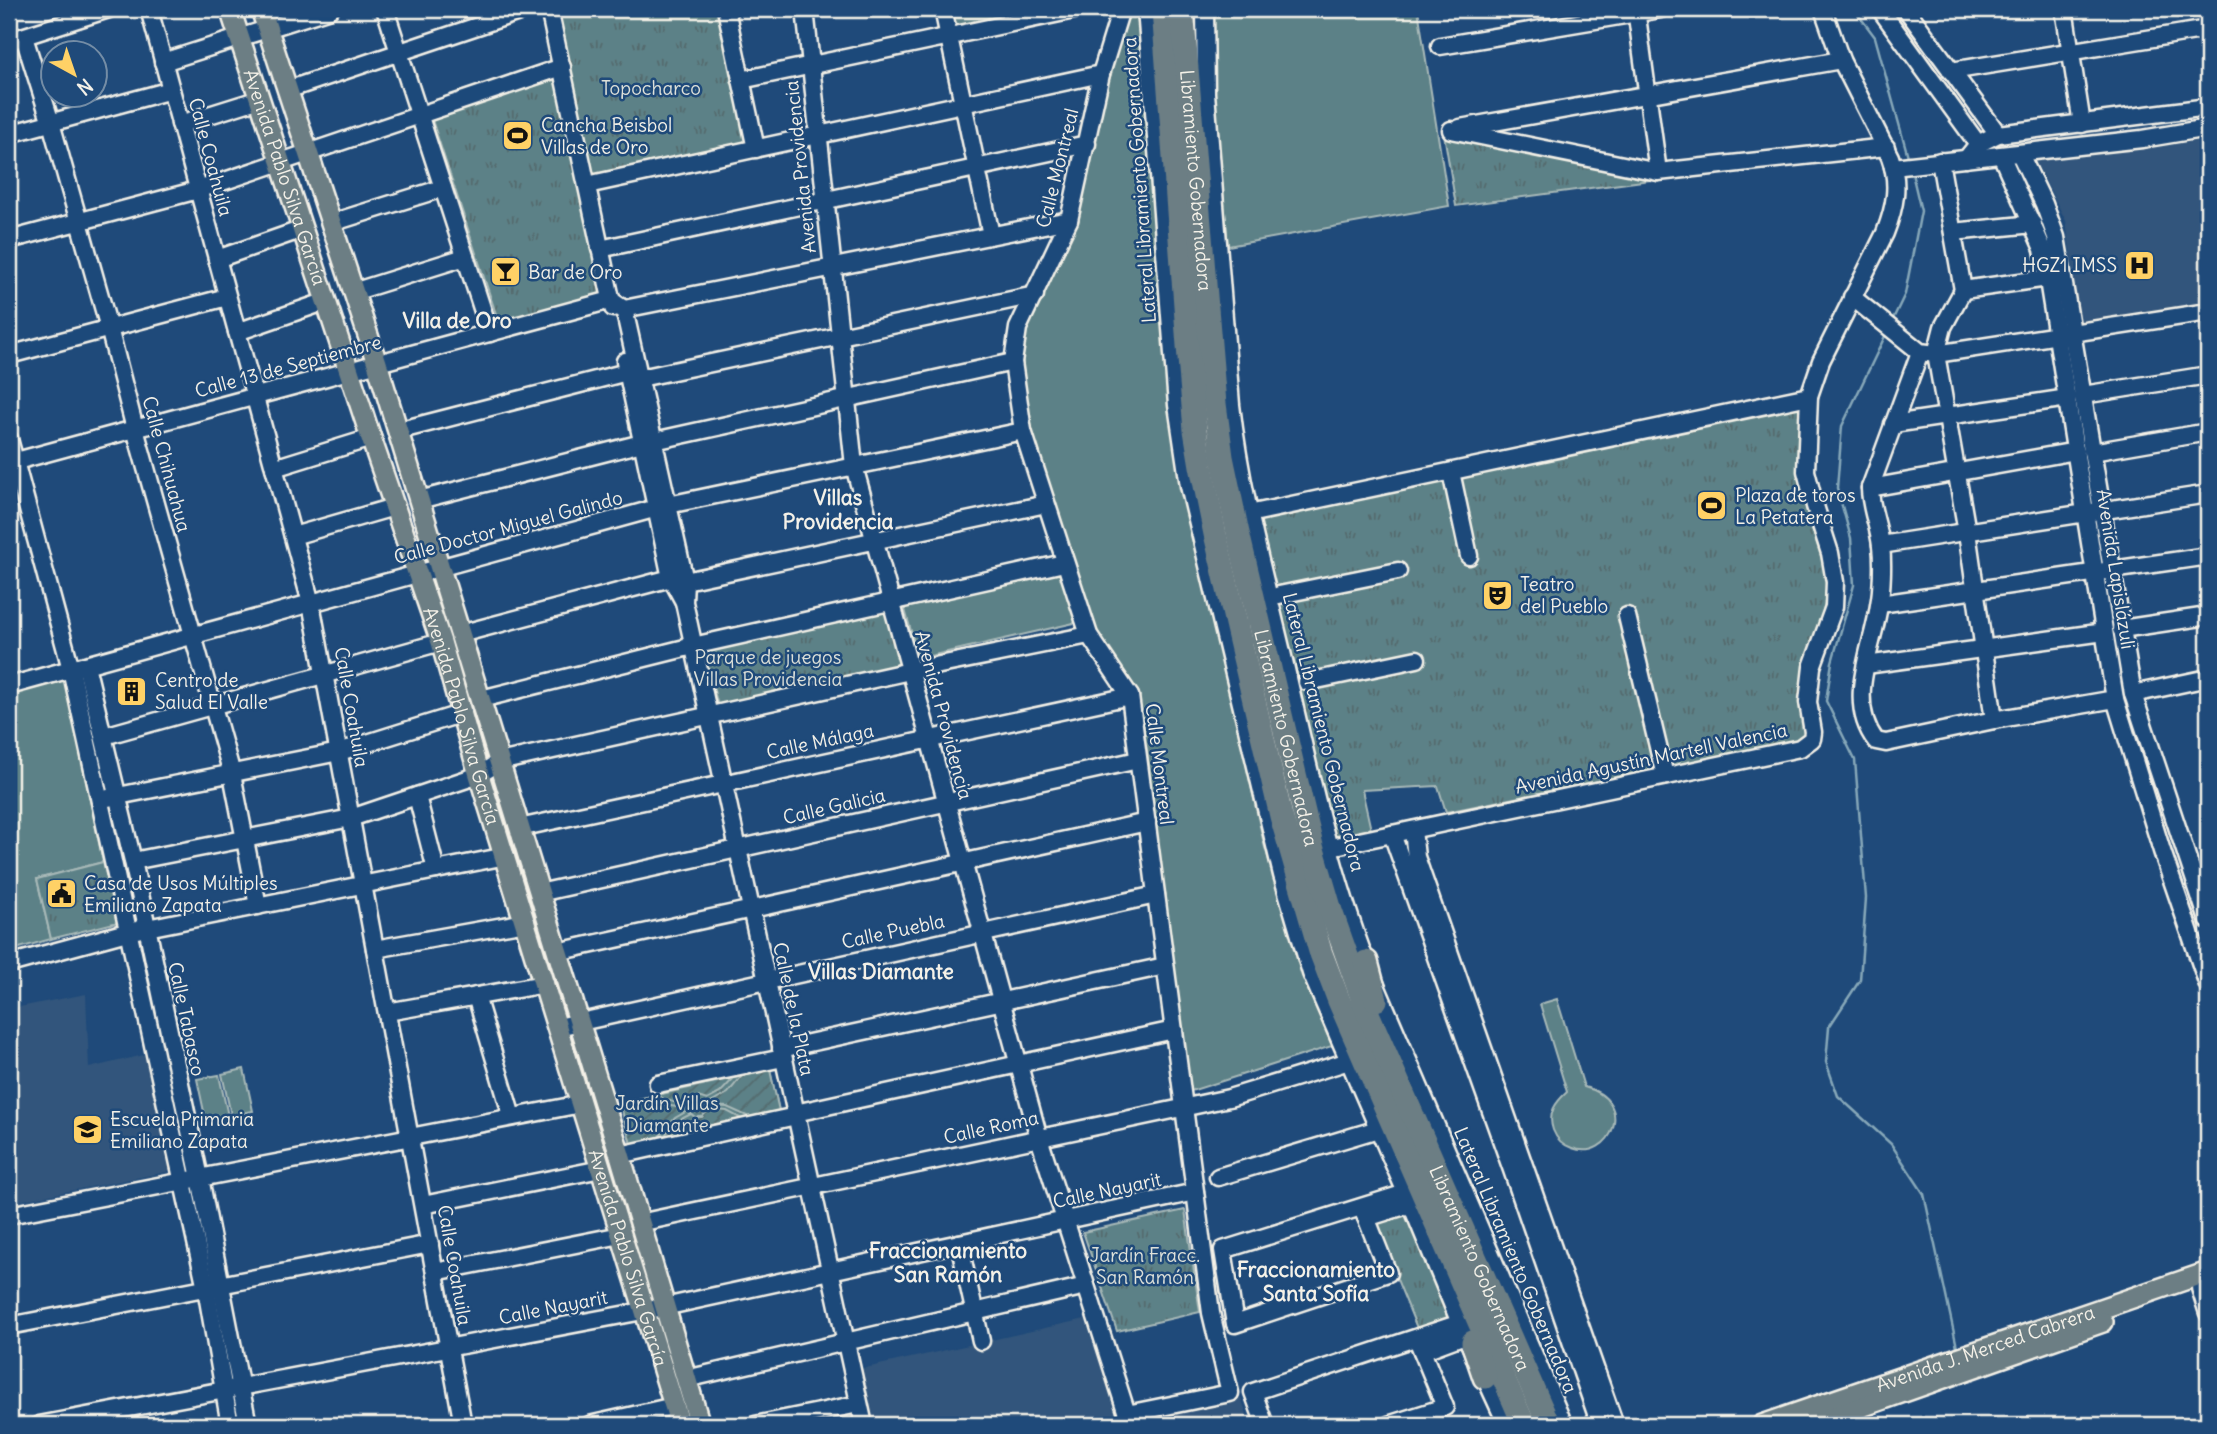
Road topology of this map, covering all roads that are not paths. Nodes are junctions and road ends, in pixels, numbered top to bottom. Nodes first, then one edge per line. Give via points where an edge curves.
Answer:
1 (109, 9) edge
2 (149, 9) edge
3 (230, 9) edge
4 (261, 9) edge
5 (330, 9) edge
6 (385, 9) edge
7 (528, 9) edge
8 (549, 9) edge
9 (726, 9) edge
10 (805, 9) edge
11 (943, 9) edge
12 (1079, 9) edge
13 (1121, 9) edge
14 (1146, 9) edge
15 (1163, 9) edge
16 (1182, 9) edge
17 (1205, 9) edge
18 (1661, 9) edge
19 (1823, 9) edge
20 (1925, 9) edge
21 (2064, 9) edge
22 (1907, 10) edge
23 (1636, 11) edge
24 (87, 12) edge
25 (1883, 12) edge
26 (267, 29) junction
27 (2208, 29) edge
28 (949, 36) junction
29 (239, 38) junction
30 (16, 39) edge
31 (1440, 46) dead end
32 (2070, 51) junction
33 (399, 52) junction
34 (1841, 60) junction
35 (163, 62) junction
36 (811, 65) junction
37 (562, 67) junction
38 (1951, 71) junction
39 (1101, 74) junction
40 (741, 80) junction
41 (171, 90) junction
42 (287, 90) junction
43 (1648, 96) junction
44 (260, 99) junction
45 (962, 104) junction
46 (2208, 107) edge
47 (419, 116) junction
48 (51, 123) junction
49 (180, 124) junction
50 (2082, 124) junction
51 (2208, 128) edge
52 (9, 134) edge
53 (1998, 134) junction
54 (818, 135) junction
55 (1087, 144) junction
56 (1978, 144) junction
57 (1885, 147) junction
58 (756, 149) junction
59 (308, 153) junction
60 (2020, 153) junction
61 (2001, 155) junction
62 (1966, 159) junction
63 (1940, 161) junction
64 (281, 162) junction
65 (977, 167) junction
66 (1894, 167) junction
67 (1658, 172) junction
68 (587, 185) junction
69 (443, 188) junction
70 (198, 190) junction
71 (825, 200) junction
72 (1069, 219) junction
73 (78, 222) junction
74 (331, 222) junction
75 (2033, 224) junction
76 (303, 229) junction
77 (1952, 232) junction
78 (991, 235) junction
79 (9, 240) edge
80 (600, 249) junction
81 (465, 257) junction
82 (217, 259) junction
83 (832, 267) junction
84 (2048, 278) junction
85 (1963, 290) junction
86 (353, 292) junction
87 (1035, 295) junction
88 (228, 297) junction
89 (1852, 297) junction
90 (327, 301) junction
91 (618, 304) junction
92 (2208, 312) edge
93 (109, 328) junction
94 (237, 332) junction
95 (490, 333) junction
96 (2066, 334) junction
97 (840, 336) junction
98 (1928, 353) junction
99 (9, 355) edge
100 (1013, 362) junction
101 (377, 363) junction
102 (350, 371) junction
103 (633, 375) junction
104 (2208, 375) edge
105 (1809, 396) junction
106 (2076, 396) junction
107 (255, 397) junction
108 (846, 399) junction
109 (1946, 416) junction
110 (1893, 424) junction
111 (135, 429) junction
112 (397, 431) junction
113 (1023, 431) junction
114 (2208, 432) edge
115 (371, 438) junction
116 (9, 439) edge
117 (648, 442) junction
118 (2084, 452) junction
119 (12, 462) edge
120 (854, 466) junction
121 (274, 468) junction
122 (1451, 472) junction
123 (1957, 472) junction
124 (1870, 488) junction
125 (2208, 494) edge
126 (419, 500) junction
127 (1046, 504) junction
128 (394, 507) junction
129 (662, 507) junction
130 (2094, 512) junction
131 (1242, 515) junction
132 (1967, 532) junction
133 (293, 536) junction
134 (874, 540) junction
135 (1881, 545) junction
136 (1469, 556) dead end
137 (2208, 556) edge
138 (1064, 563) junction
139 (439, 568) junction
140 (2111, 570) junction
141 (1398, 571) dead end
142 (2094, 573) junction
143 (417, 574) junction
144 (678, 580) junction
145 (1975, 590) junction
146 (1279, 595) dead end
147 (891, 601) junction
148 (311, 603) junction
149 (1880, 604) junction
150 (1627, 616) dead end
151 (2208, 616) edge
152 (2121, 629) junction
153 (2104, 632) junction
154 (460, 634) junction
155 (1089, 635) junction
156 (192, 636) junction
157 (441, 642) junction
158 (693, 646) junction
159 (1984, 649) junction
160 (1417, 659) dead end
161 (1866, 665) junction
162 (79, 667) junction
163 (910, 671) junction
164 (1233, 672) junction
165 (324, 674) junction
166 (2208, 678) edge
167 (1307, 682) dead end
168 (9, 685) edge
169 (2133, 694) junction
170 (1130, 696) junction
171 (481, 699) junction
172 (2115, 699) junction
173 (1255, 705) junction
174 (213, 706) junction
175 (463, 713) junction
176 (709, 716) junction
177 (1994, 720) junction
178 (104, 736) junction
179 (929, 739) junction
180 (339, 752) junction
181 (1138, 760) junction
182 (499, 762) junction
183 (232, 774) junction
184 (480, 775) junction
185 (1665, 776) junction
186 (723, 783) junction
187 (117, 795) junction
188 (416, 796) junction
189 (98, 800) junction
190 (947, 802) junction
191 (351, 818) junction
192 (1147, 822) junction
193 (519, 828) junction
194 (1413, 830) junction
195 (1392, 834) junction
196 (246, 840) junction
197 (2183, 845) junction
198 (738, 849) junction
199 (1322, 849) junction
200 (2162, 851) junction
201 (506, 856) junction
202 (133, 861) junction
203 (963, 863) junction
204 (436, 870) junction
205 (363, 885) junction
206 (539, 893) junction
207 (1156, 895) junction
208 (258, 905) junction
209 (751, 909) junction
210 (2208, 920) edge
211 (526, 922) junction
212 (146, 928) junction
213 (127, 932) junction
214 (983, 933) junction
215 (375, 949) junction
216 (557, 952) junction
217 (1366, 962) junction
218 (9, 964) edge
219 (1166, 966) junction
220 (766, 981) junction
221 (545, 984) junction
222 (2208, 985) edge
223 (476, 996) junction
224 (1002, 1001) junction
225 (387, 1012) junction
226 (578, 1022) junction
227 (1468, 1026) junction
228 (558, 1027) junction
229 (1174, 1030) junction
230 (172, 1048) junction
231 (154, 1052) junction
232 (782, 1053) junction
233 (1349, 1061) junction
234 (1019, 1064) junction
235 (1395, 1074) junction
236 (657, 1084) dead end
237 (582, 1104) junction
238 (1184, 1108) junction
239 (796, 1114) junction
240 (512, 1117) junction
241 (1378, 1129) junction
242 (410, 1137) junction
243 (1039, 1138) junction
244 (620, 1155) junction
245 (1518, 1167) junction
246 (601, 1169) junction
247 (1218, 1177) dead end
248 (200, 1178) junction
249 (182, 1181) junction
250 (811, 1186) junction
251 (1195, 1192) junction
252 (1409, 1198) junction
253 (422, 1205) junction
254 (1364, 1213) junction
255 (9, 1215) edge
256 (1065, 1220) junction
257 (639, 1223) junction
258 (621, 1235) junction
259 (959, 1243) junction
260 (430, 1244) junction
261 (1453, 1265) junction
262 (830, 1271) junction
263 (435, 1272) junction
264 (2206, 1282) edge
265 (214, 1286) junction
266 (1086, 1286) junction
267 (655, 1309) junction
268 (974, 1312) junction
269 (2208, 1313) edge
270 (9, 1326) edge
271 (1462, 1329) junction
272 (981, 1341) dead end
273 (845, 1342) junction
274 (1420, 1345) junction
275 (449, 1348) junction
276 (1485, 1377) junction
277 (686, 1379) junction
278 (241, 1387) junction
279 (224, 1390) junction
280 (859, 1404) junction
281 (674, 1406) junction
282 (1128, 1414) joint
283 (39, 1425) edge
284 (230, 1425) edge
285 (248, 1425) edge
286 (463, 1425) edge
287 (589, 1425) edge
288 (680, 1425) edge
289 (700, 1425) edge
290 (755, 1425) edge
291 (864, 1425) edge
292 (1265, 1425) edge
293 (1388, 1425) edge
294 (1507, 1425) edge
295 (1524, 1425) edge
296 (1549, 1425) edge
297 (1564, 1425) edge
298 (1600, 1425) edge
299 (1615, 1425) edge
300 (1762, 1425) edge
301 (1810, 1425) edge

1 - 24 street
2 - 35 street, Calle Coahuila
3 - 29 main road, Avenida Pablo Silva García
4 - 26 main road, Avenida Pablo Silva García
5 - 26 street
6 - 33 street
7 - 33 street
8 - 37 street, Calle de la Plata
9 - 40 street
10 - 36 street, Avenida Providencia
11 - 28 street
12 - 28 street
13 - 39 street, Calle Montreal
14 - 164 street, Lateral Libramiento Gobernadora via 1177,405 1189,486
15 - 173 highway, Libramiento Gobernadora via 1195,430
16 - 131 highway, Libramiento Gobernadora via 1215,404 1222,457
17 - 131 street via 1206,93
18 - 23 street
19 - 34 street, Avenida Agustín Martell Valencia
20 - 22 street
21 - 32 street
22 - 25 street
22 - 38 street
23 - 31 street
23 - 43 street
24 - 30 street
25 - 56 street
26 - 29 street
26 - 42 main road, Avenida Pablo Silva García
27 - 32 street
28 - 36 street
28 - 45 street
29 - 35 street
29 - 44 main road, Avenida Pablo Silva García
30 - 48 street, Calle Chihuahua
32 - 38 street
32 - 50 street
33 - 42 street
33 - 47 street
34 - 43 street
34 - 57 street, Avenida Agustín Martell Valencia
35 - 41 street, Calle Coahuila
36 - 40 street
36 - 54 street, Avenida Providencia
37 - 47 street
37 - 68 street, Calle de la Plata
38 - 53 street
39 - 45 street
39 - 55 street, Calle Montreal
40 - 58 street
41 - 48 street
41 - 49 street, Calle Coahuila
42 - 59 main road, Avenida Pablo Silva García
43 - 67 street
43 - 67 street via 1451,130
44 - 49 street
44 - 64 main road, Avenida Pablo Silva García
45 - 54 street
45 - 65 street
46 - 50 street
47 - 59 street
47 - 69 street
48 - 52 street
48 - 73 street, Calle Chihuahua
49 - 70 street, Calle Coahuila
50 - 53 street
51 - 60 street
53 - 56 street
54 - 58 street
54 - 71 street, Avenida Providencia
55 - 65 street
55 - 72 street, Calle Montreal
56 - 62 street
57 - 66 street, Avenida Agustín Martell Valencia
57 - 67 street
58 - 68 street
59 - 64 street
59 - 74 main road, Avenida Pablo Silva García
60 - 61 street
60 - 96 street, Avenida Lapislázuli via 2056,237
61 - 62 street
61 - 75 street, Avenida Lapislázuli
62 - 63 street
63 - 66 street
63 - 77 street
64 - 70 street
64 - 76 main road, Avenida Pablo Silva García
65 - 71 street
65 - 78 street
66 - 89 street, Avenida Agustín Martell Valencia via 1893,212
68 - 80 street, Calle de la Plata
69 - 74 street
69 - 81 street
70 - 73 street
70 - 82 street, Calle Coahuila
71 - 80 street
71 - 83 street, Avenida Providencia
72 - 78 street, Calle 13 de Septiembre
72 - 87 street, Calle Montreal
73 - 79 street
73 - 93 street, Calle Chihuahua
74 - 86 main road, Avenida Pablo Silva García
75 - 77 street
75 - 84 street, Avenida Lapislázuli
76 - 82 street
76 - 90 main road, Avenida Pablo Silva García
77 - 85 street
78 - 83 street, Calle 13 de Septiembre
80 - 91 street, Calle de la Plata
81 - 86 street
81 - 95 street
82 - 88 street, Calle Coahuila
83 - 91 street, Calle 13 de Septiembre
83 - 97 street, Avenida Providencia
84 - 85 street
84 - 96 street, Avenida Lapislázuli
85 - 98 street
86 - 101 main road, Avenida Pablo Silva García
87 - 97 street
87 - 100 street, Calle Montreal via 1018,328
88 - 93 street
88 - 94 street, Calle Coahuila
89 - 98 street
89 - 105 street, Avenida Agustín Martell Valencia
90 - 94 street
90 - 102 main road, Avenida Pablo Silva García
91 - 95 street, Calle 13 de Septiembre
91 - 103 street, Calle de la Plata
92 - 96 street
93 - 99 street
93 - 111 street, Calle Chihuahua
94 - 107 street, Calle Coahuila
95 - 101 street, Calle 13 de Septiembre
96 - 98 street
96 - 106 street, Avenida Lapislázuli
97 - 103 street
97 - 108 street, Avenida Providencia
98 - 109 street
98 - 110 street
100 - 108 street
100 - 113 street, Calle Montreal
101 - 102 street, Calle 13 de Septiembre
101 - 112 main road, Avenida Pablo Silva García
102 - 107 street, Calle 13 de Septiembre
102 - 115 main road, Avenida Pablo Silva García
103 - 112 street
103 - 117 street, Calle de la Plata
104 - 106 street
105 - 122 street
105 - 185 street, Avenida Agustín Martell Valencia via 1806,471 1835,582 1834,607 1812,667 1808,702 1812,739 1800,748
106 - 109 street
106 - 118 street, Avenida Lapislázuli
107 - 111 street, Calle 13 de Septiembre
107 - 121 street, Calle Coahuila
108 - 117 street
108 - 120 street, Avenida Providencia
109 - 110 street
109 - 123 street
110 - 124 street
111 - 119 street, Calle 13 de Septiembre
111 - 156 street, Calle Chihuahua
112 - 126 main road, Avenida Pablo Silva García
113 - 120 street, Calle Doctor Miguel Galindo
113 - 127 street, Calle Montreal
114 - 118 street
115 - 121 street
115 - 128 main road, Avenida Pablo Silva García
116 - 119 street
117 - 126 street
117 - 129 street, Calle de la Plata
118 - 123 street
118 - 130 street, Avenida Lapislázuli
119 - 162 street
120 - 129 street, Calle Doctor Miguel Galindo
120 - 134 street, Avenida Providencia
121 - 133 street, Calle Coahuila
122 - 131 street
122 - 136 street
123 - 124 street
123 - 132 street
124 - 135 street
125 - 130 street
126 - 139 main road, Avenida Pablo Silva García
127 - 134 street
127 - 138 street, Calle Montreal
128 - 133 street
128 - 143 main road, Avenida Pablo Silva García
129 - 139 street, Calle Doctor Miguel Galindo
129 - 144 street, Calle de la Plata
130 - 132 street
130 - 140 street, Avenida Lapislázuli
130 - 142 street, Avenida Lapislázuli
131 - 199 highway, Libramiento Gobernadora
132 - 135 street
132 - 145 street
133 - 148 street, Calle Coahuila
134 - 144 street
134 - 147 street, Avenida Providencia
135 - 149 street
137 - 140 street
138 - 147 street
138 - 155 street, Calle Montreal
139 - 143 street, Calle Doctor Miguel Galindo
139 - 154 main road, Avenida Pablo Silva García
140 - 142 street
140 - 152 street, Avenida Lapislázuli
141 - 146 street
142 - 145 street
142 - 153 street, Avenida Lapislázuli
143 - 148 street, Calle Doctor Miguel Galindo
143 - 157 main road, Avenida Pablo Silva García
144 - 154 street
144 - 158 street, Calle de la Plata
145 - 149 street
145 - 159 street
147 - 158 street
147 - 163 street, Avenida Providencia
148 - 156 street, Calle Doctor Miguel Galindo
148 - 165 street, Calle Coahuila
149 - 161 street
150 - 185 street
151 - 152 street
152 - 169 street, Avenida Lapislázuli
153 - 159 street
153 - 172 street, Avenida Lapislázuli
154 - 171 main road, Avenida Pablo Silva García
155 - 163 street
155 - 170 street, Calle Montreal
156 - 162 street, Calle Doctor Miguel Galindo
156 - 174 street, Calle Chihuahua
157 - 165 street
157 - 175 main road, Avenida Pablo Silva García
158 - 171 street
158 - 176 street, Calle de la Plata
159 - 161 street
159 - 177 street
160 - 167 street
161 - 177 street via 1863,711 1876,741 1886,743
162 - 168 street, Calle Doctor Miguel Galindo
162 - 178 street, Calle Tabasco
162 - 189 street, Calle Tabasco
163 - 176 street
163 - 179 street, Avenida Providencia
164 - 173 highway
164 - 233 street, Lateral Libramiento Gobernadora via 1311,973
165 - 174 street
165 - 180 street, Calle Coahuila
166 - 169 street
169 - 197 street, Avenida Lapislázuli
170 - 179 street, Calle Málaga
170 - 181 street, Calle Montreal
171 - 182 main road, Avenida Pablo Silva García
172 - 177 street
172 - 200 street, Avenida Lapislázuli
173 - 261 highway, Libramiento Gobernadora via 1320,951
174 - 178 street
174 - 183 street, Calle Chihuahua
175 - 180 street
175 - 184 main road, Avenida Pablo Silva García
176 - 182 street
176 - 186 street, Calle de la Plata
178 - 187 street, Calle Tabasco
179 - 186 street, Calle Málaga
179 - 190 street, Avenida Providencia
180 - 183 street
180 - 191 street, Calle Coahuila
181 - 190 street, Calle Galicia
181 - 192 street, Calle Montreal
182 - 184 street
182 - 193 main road, Avenida Pablo Silva García
183 - 187 street
183 - 196 street, Calle Chihuahua
184 - 188 street
184 - 201 main road, Avenida Pablo Silva García
185 - 194 street, Avenida Agustín Martell Valencia
186 - 193 street, Calle Málaga
186 - 198 street, Calle de la Plata
187 - 189 street
187 - 202 street, Calle Tabasco
188 - 191 street
188 - 204 street
189 - 213 street, Calle Tabasco
190 - 198 street, Calle Galicia
190 - 203 street, Avenida Providencia
191 - 196 street
191 - 205 street, Calle Coahuila
192 - 203 street
192 - 207 street, Calle Montreal
193 - 206 main road, Avenida Pablo Silva García
194 - 195 street, Avenida Agustín Martell Valencia
194 - 227 street via 1416,858
195 - 199 street, Avenida Agustín Martell Valencia
195 - 227 street
196 - 202 street
196 - 208 street, Calle Chihuahua
197 - 200 street
197 - 210 street, Avenida Lapislázuli
198 - 206 street, Calle Galicia
198 - 209 street, Calle de la Plata
199 - 217 street, Lateral Libramiento Gobernadora
199 - 235 highway, Libramiento Gobernadora via 1331,911
200 - 222 street, Avenida Lapislázuli
201 - 204 street
201 - 211 main road, Avenida Pablo Silva García
202 - 212 street, Calle Tabasco
203 - 209 street
203 - 214 street, Avenida Providencia
204 - 205 street
205 - 208 street
205 - 215 street, Calle Coahuila
206 - 216 main road, Avenida Pablo Silva García
207 - 214 street, Calle Puebla
207 - 219 street, Calle Montreal
208 - 212 street
209 - 216 street
209 - 220 street, Calle de la Plata
211 - 215 street
211 - 221 main road, Avenida Pablo Silva García
212 - 213 street
212 - 230 street, Calle Tabasco
213 - 218 street
213 - 231 street, Calle Tabasco
214 - 220 street, Calle Puebla
214 - 224 street, Avenida Providencia
215 - 225 street, Calle Coahuila
216 - 226 main road, Avenida Pablo Silva García
217 - 235 highway
217 - 297 street, Lateral Libramiento Gobernadora
219 - 224 street
219 - 229 street, Calle Montreal
220 - 226 street, Calle Puebla
220 - 232 street, Calle de la Plata
221 - 223 street
221 - 228 main road, Avenida Pablo Silva García
223 - 225 street
223 - 240 street
224 - 232 street
224 - 234 street, Avenida Providencia
225 - 242 street, Calle Coahuila
226 - 228 street, Calle Puebla
226 - 244 main road, Avenida Pablo Silva García
227 - 245 street
228 - 237 main road, Avenida Pablo Silva García
229 - 234 street
229 - 238 street, Calle Montreal
230 - 231 street
230 - 248 street, Calle Tabasco
231 - 249 street, Calle Tabasco
232 - 236 street
232 - 239 street, Calle de la Plata
233 - 238 street, Calle Roma
233 - 241 street, Lateral Libramiento Gobernadora
234 - 239 street
234 - 243 street, Avenida Providencia
235 - 296 highway, Libramiento Gobernadora
237 - 240 street
237 - 246 main road, Avenida Pablo Silva García
238 - 243 street, Calle Roma
238 - 251 street, Calle Montreal
239 - 244 street
239 - 250 street, Calle de la Plata
240 - 242 street
241 - 247 street
241 - 252 street, Lateral Libramiento Gobernadora
242 - 248 street
242 - 253 street, Calle Coahuila
243 - 250 street, Calle Roma
243 - 256 street, Avenida Providencia
244 - 257 main road, Avenida Pablo Silva García
245 - 298 street
245 - 299 street
246 - 253 street
246 - 258 main road, Avenida Pablo Silva García
248 - 249 street
248 - 265 street, Calle Tabasco
249 - 255 street
249 - 265 street, Calle Tabasco
250 - 257 street, Calle Roma
250 - 262 street, Calle de la Plata
251 - 256 street, Calle Nayarit
251 - 282 street, Calle Montreal via 1211,1312 1230,1393
252 - 254 street
252 - 271 street, Lateral Libramiento Gobernadora
253 - 260 street, Calle Coahuila
254 - 254 street via 1223,1250 1235,1324 1388,1273
256 - 259 street, Calle Nayarit
256 - 266 street, Avenida Providencia
257 - 267 main road, Avenida Pablo Silva García
258 - 263 street
258 - 267 main road, Avenida Pablo Silva García
259 - 262 street, Calle Nayarit
259 - 268 street
260 - 263 street, Calle Coahuila
260 - 265 street
261 - 276 highway via 1458,1298
261 - 295 highway, Libramiento Gobernadora
262 - 267 street, Calle Nayarit
262 - 273 street, Calle de la Plata
263 - 275 street, Calle Coahuila
264 - 269 street
264 - 300 main road, Avenida J. Merced Cabrera
264 - 301 main road, Avenida J. Merced Cabrera
265 - 270 street
265 - 278 street, Calle Tabasco
265 - 279 street, Calle Tabasco
266 - 268 street
266 - 282 street, Avenida Providencia
267 - 275 street, Calle Nayarit
267 - 277 main road, Avenida Pablo Silva García
267 - 281 main road, Avenida Pablo Silva García
268 - 272 street
268 - 273 street
271 - 274 street
271 - 276 street, Lateral Libramiento Gobernadora
273 - 277 street
273 - 280 street, Calle de la Plata
274 - 292 street via 1253,1392
274 - 293 street via 1445,1407
275 - 278 street, Calle Nayarit
275 - 286 street, Calle Coahuila
276 - 294 street, Lateral Libramiento Gobernadora
277 - 289 main road, Avenida Pablo Silva García
278 - 279 street, Calle Nayarit
278 - 285 street, Calle Tabasco
279 - 283 street, Calle Nayarit
279 - 284 street, Calle Tabasco
280 - 290 street
280 - 291 street, Calle de la Plata
281 - 287 street
281 - 288 main road, Avenida Pablo Silva García

